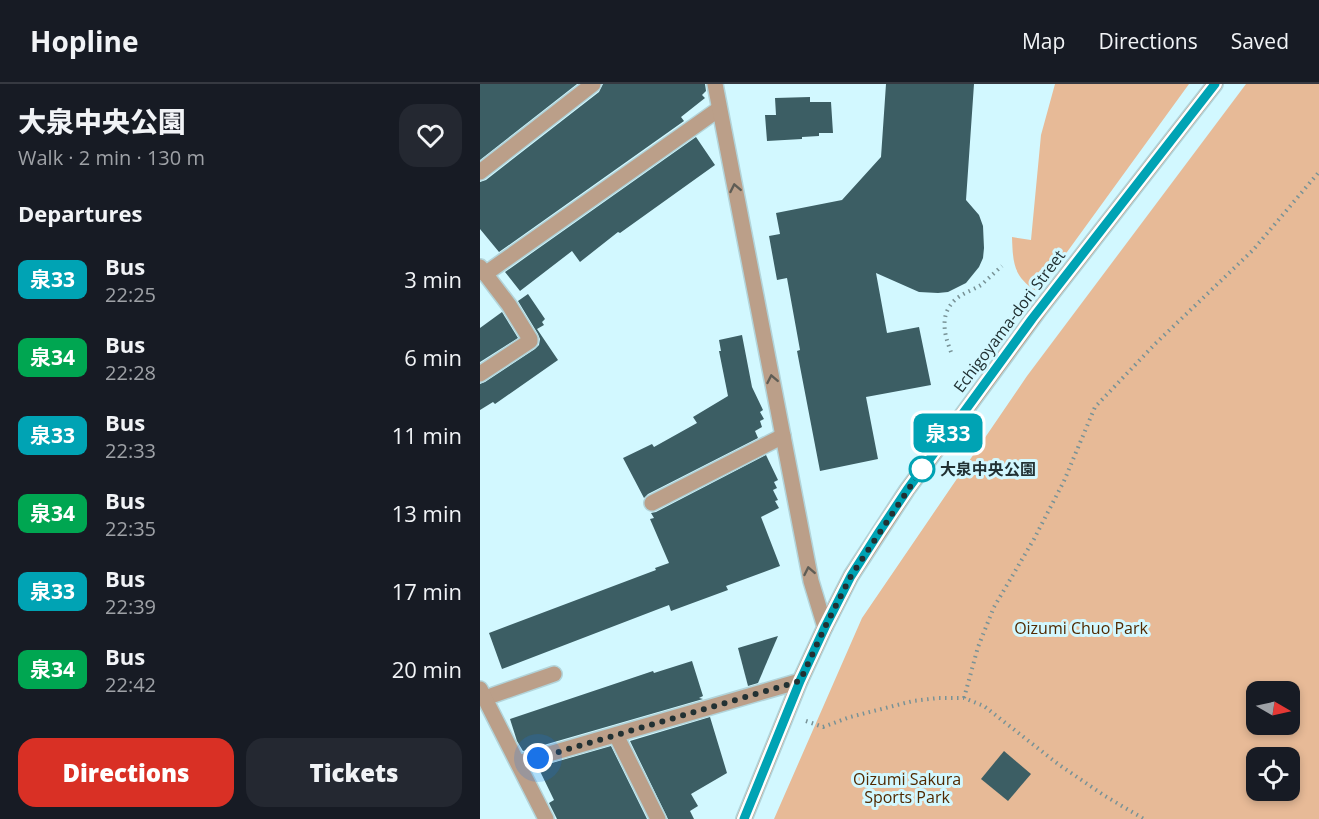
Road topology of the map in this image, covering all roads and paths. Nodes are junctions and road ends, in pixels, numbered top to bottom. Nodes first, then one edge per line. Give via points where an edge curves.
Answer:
1 (593, 84) edge
2 (715, 84) edge
3 (1215, 84) edge
4 (719, 110) junction
5 (480, 172) edge
6 (1319, 172) edge
7 (1002, 266) dead end
8 (483, 271) edge
9 (951, 352) dead end
10 (480, 374) edge
11 (783, 436) junction
12 (652, 503) dead end
13 (825, 627) junction
14 (554, 674) dead end
15 (800, 681) junction
16 (482, 694) edge
17 (964, 698) junction
18 (786, 714) junction
19 (616, 735) junction
20 (518, 763) junction
21 (546, 819) edge
22 (658, 819) edge
23 (744, 819) edge
24 (1144, 819) edge

1 - 5 street
2 - 4 street
3 - 13 street, Echigoyama-dori Street via 1040,309 907,490 851,576
4 - 8 street
11 -> 4 street
6 - 17 path via 1253,250 1095,407 1064,481 994,607
7 - 9 path via 981,285 956,299 946,312 945,336
8 - 10 street via 530,341
11 - 12 street
13 -> 11 street via 811,581
13 - 15 street, Echigoyama-dori Street
14 - 16 street
15 - 18 street, Echigoyama-dori Street
15 - 19 street
16 - 20 street
17 - 18 path via 913,700 823,727
17 - 24 path via 984,706 1058,764
18 - 23 street, Echigoyama-dori Street
19 - 20 street
19 - 22 street
20 - 21 street

